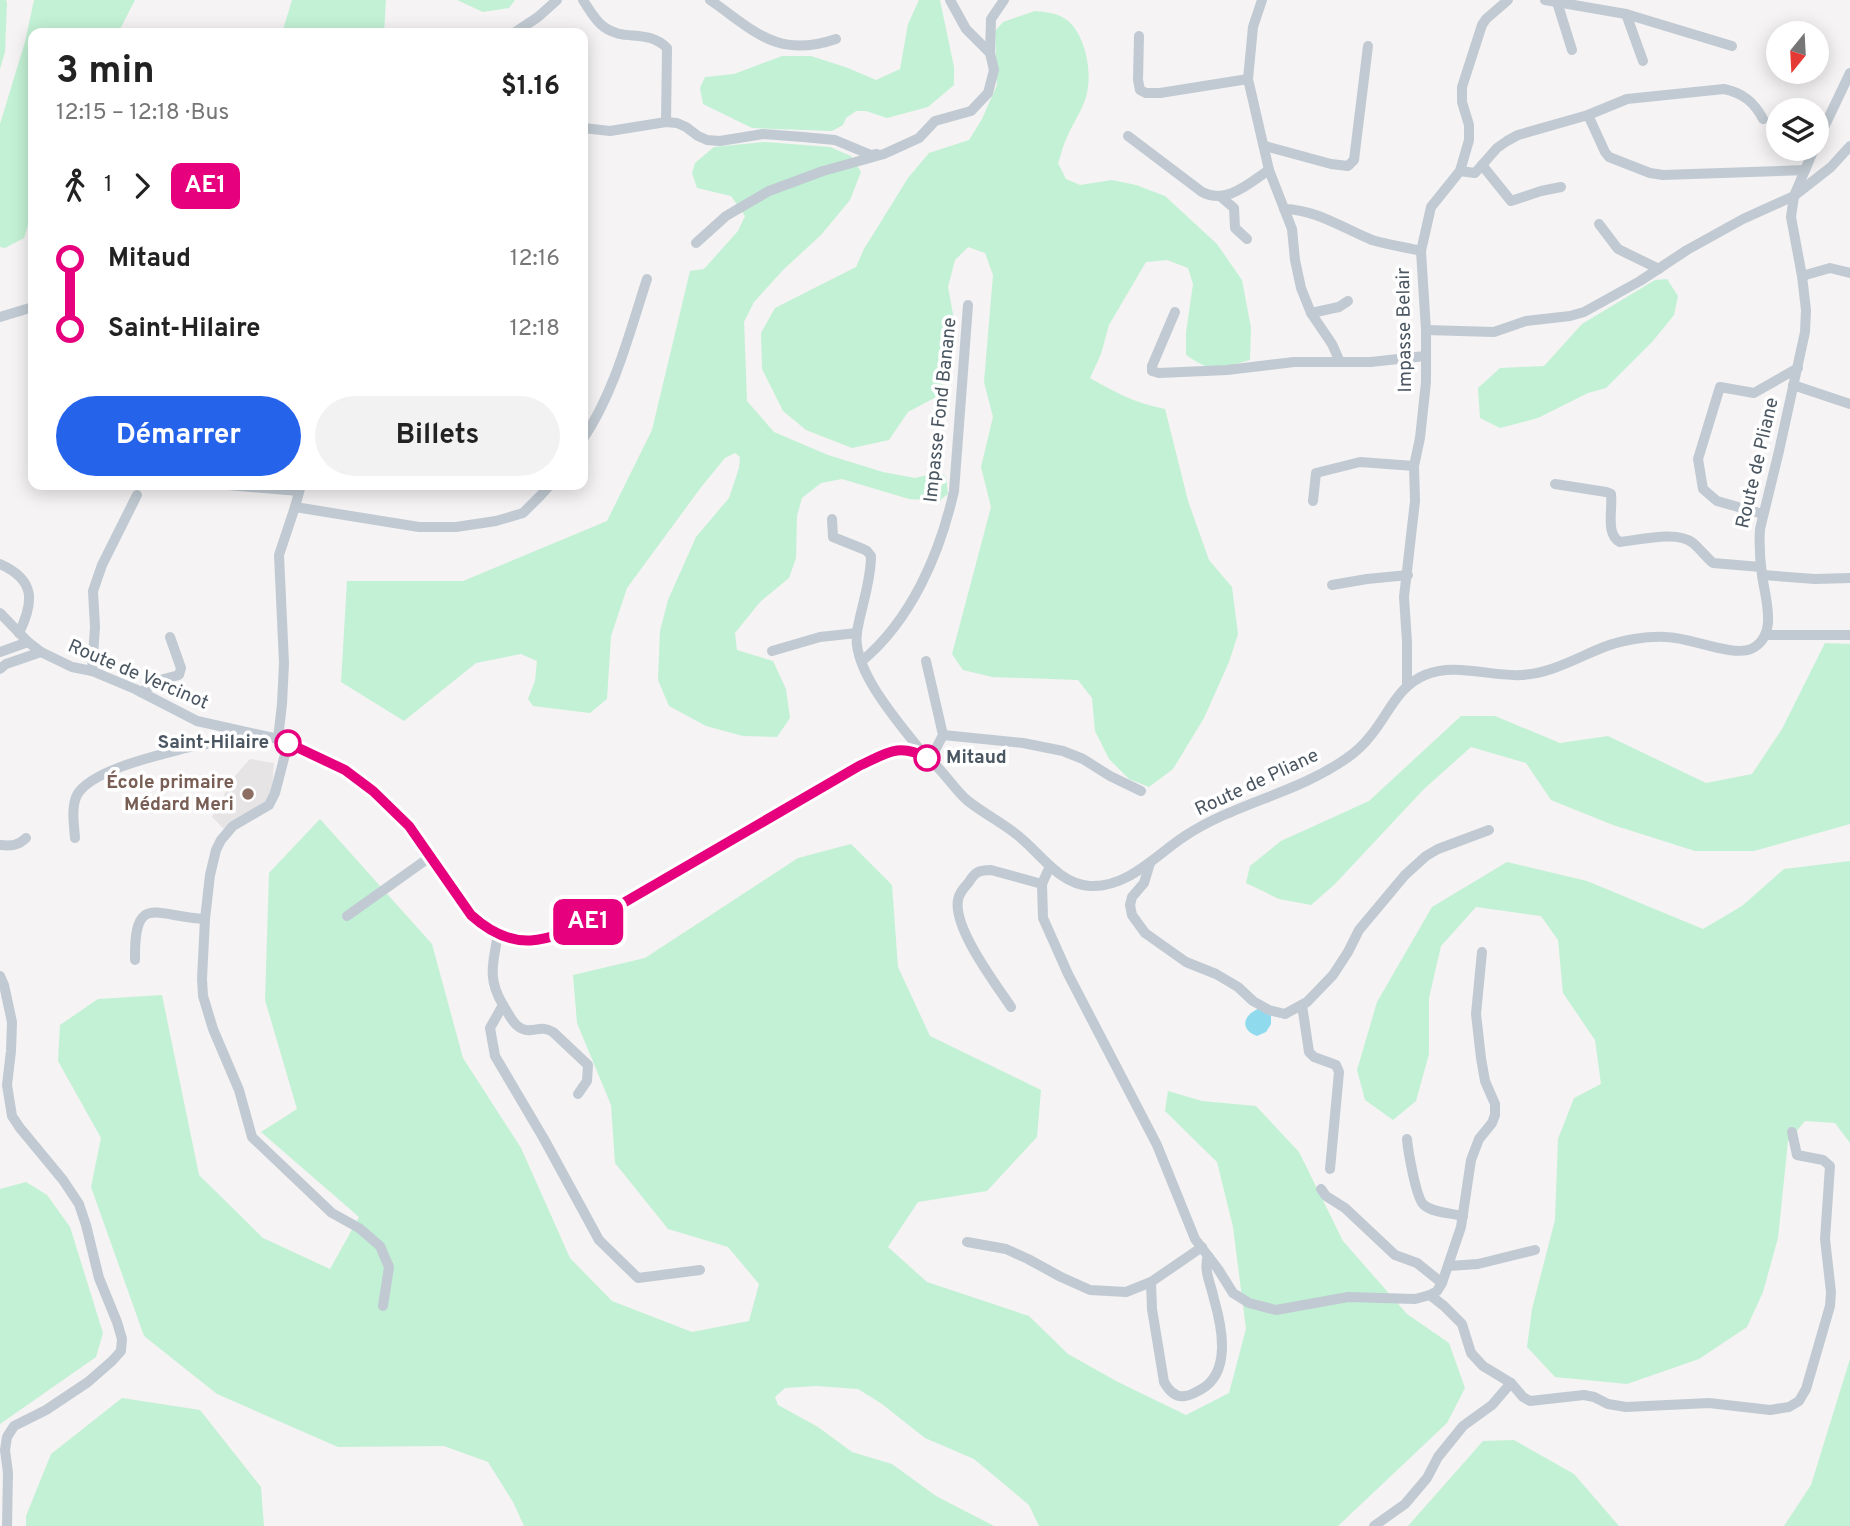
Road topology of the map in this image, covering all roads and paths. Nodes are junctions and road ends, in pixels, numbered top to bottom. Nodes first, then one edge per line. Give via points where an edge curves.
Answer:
1 (558, 0) edge
2 (583, 0) edge
3 (710, 0) edge
4 (950, 0) edge
5 (1004, 0) edge
6 (1262, 0) edge
7 (1508, 0) edge
8 (1545, 0) edge
9 (1557, 2) junction
10 (1626, 14) junction
11 (522, 28) edge
12 (1139, 36) dead end
13 (836, 39) dead end
14 (1368, 46) dead end
15 (1732, 47) dead end
16 (1572, 50) dead end
17 (990, 53) junction
18 (1643, 61) dead end
19 (1850, 73) edge
20 (1248, 79) junction
21 (1588, 115) junction
22 (1829, 117) edge
23 (1763, 119) dead end
24 (666, 122) junction
25 (588, 129) edge
26 (1128, 136) dead end
27 (1265, 146) junction
28 (1850, 146) edge
29 (884, 154) junction
30 (1809, 161) edge
31 (1482, 164) junction
32 (1269, 170) junction
33 (1805, 170) junction
34 (1460, 171) junction
35 (1561, 187) dead end
36 (1794, 196) junction
37 (1221, 197) junction
38 (1284, 209) junction
39 (1599, 224) dead end
40 (1247, 239) dead end
41 (696, 243) dead end
42 (1421, 251) junction
43 (1659, 269) junction
44 (1850, 273) edge
45 (1802, 276) junction
46 (647, 279) dead end
47 (1348, 301) dead end
48 (968, 305) dead end
49 (28, 309) edge
50 (1175, 312) dead end
51 (1311, 313) junction
52 (0, 317) edge
53 (1426, 330) junction
54 (1425, 356) junction
55 (1340, 362) junction
56 (1798, 368) junction
57 (1793, 386) junction
58 (1850, 404) edge
59 (588, 431) edge
60 (1414, 466) junction
61 (1555, 484) dead end
62 (299, 490) edge
63 (546, 490) edge
64 (137, 495) dead end
65 (1313, 501) dead end
66 (295, 507) junction
67 (1763, 514) junction
68 (832, 519) dead end
69 (0, 564) edge
70 (1761, 571) junction
71 (1408, 575) junction
72 (1850, 578) edge
73 (1332, 584) dead end
74 (0, 613) edge
75 (19, 633) junction
76 (857, 633) junction
77 (1765, 635) junction
78 (1850, 635) edge
79 (170, 637) dead end
80 (28, 642) junction
81 (772, 651) dead end
82 (0, 652) edge
83 (41, 652) junction
84 (862, 661) junction
85 (926, 661) dead end
86 (0, 668) edge
87 (92, 671) junction
88 (1407, 685) junction
89 (141, 692) junction
90 (228, 728) junction
91 (943, 735) junction
92 (283, 741) junction
93 (928, 759) junction
94 (1141, 791) dead end
95 (1489, 830) dead end
96 (26, 838) dead end
97 (75, 838) dead end
98 (0, 845) edge
99 (430, 857) junction
100 (1150, 863) junction
101 (1051, 866) junction
102 (1042, 884) junction
103 (347, 916) dead end
104 (205, 919) junction
105 (498, 934) junction
106 (1482, 952) dead end
107 (135, 960) dead end
108 (0, 976) edge
109 (503, 1005) junction
110 (1302, 1005) junction
111 (1011, 1007) dead end
112 (578, 1094) dead end
113 (1792, 1132) dead end
114 (1407, 1139) dead end
115 (1330, 1169) dead end
116 (1321, 1189) dead end
117 (1463, 1216) junction
118 (967, 1242) dead end
119 (1205, 1251) junction
120 (1535, 1251) dead end
121 (1449, 1266) junction
122 (700, 1270) dead end
123 (1151, 1282) junction
124 (1442, 1283) junction
125 (1430, 1295) junction
126 (383, 1306) dead end
127 (1511, 1383) junction
128 (8, 1472) junction
129 (0, 1482) edge
130 (8, 1526) edge
131 (1374, 1526) edge

1 - 11 street
2 - 24 street via 603,27 618,34 653,37 667,48
3 - 13 street via 750,30 779,44 799,47
4 - 17 street via 966,29
5 - 17 street via 991,19
6 - 20 street via 1253,27
7 - 34 street, Impasse Belair via 1482,25 1462,87 1469,132
8 - 9 street
9 - 10 street
9 - 16 street
10 - 15 street
10 - 18 street
12 - 20 street via 1138,80 1140,90 1146,93
14 - 27 street via 1354,160 1348,166
17 - 29 street via 993,70 988,93 971,111 935,121 919,138
19 - 22 street, Route de Pliane
20 - 27 street
21 - 23 street via 1639,97 1724,89 1754,103
21 - 31 street via 1518,135
21 - 33 street via 1609,157 1650,173
24 - 25 street via 610,131
24 - 29 street via 677,123 707,140 763,134 835,140 871,155
26 - 37 street via 1202,192
27 - 32 street
28 - 36 street
29 - 41 street via 769,191 726,216
30 - 33 street, Route de Pliane
31 - 34 street via 1475,173
31 - 35 street via 1511,201
32 - 37 street
32 - 38 street
33 - 36 street, Route de Pliane
34 - 42 street, Impasse Belair via 1431,207
36 - 43 street via 1743,219
36 - 45 street, Route de Pliane via 1791,226
37 - 40 street via 1234,208 1235,228
38 - 42 street via 1301,209 1374,240
38 - 51 street
39 - 43 street via 1618,249
42 - 53 street, Impasse Belair
43 - 53 street via 1584,312 1526,321 1494,332
44 - 45 street via 1830,268
45 - 56 street, Route de Pliane via 1806,321
46 - 59 street via 607,397
47 - 51 street
48 - 84 street, Impasse Fond Banane via 951,506 923,580 907,608
49 - 52 street
50 - 55 street via 1152,371
51 - 55 street
53 - 54 street, Impasse Belair
54 - 55 street
54 - 60 street, Impasse Belair via 1426,382
56 - 57 street, Route de Pliane
56 - 67 street via 1754,393 1718,389 1698,459 1703,489 1717,501
57 - 58 street
57 - 67 street, Route de Pliane
60 - 65 street via 1360,462 1316,473
60 - 71 street, Impasse Belair
61 - 70 street via 1611,494 1611,533 1620,542 1680,537 1691,541 1713,563
62 - 66 street
63 - 66 street via 523,513 456,527 419,527
64 - 87 street via 93,591
66 - 92 street via 279,553
67 - 70 street, Route de Pliane
68 - 76 street via 833,537 871,556
69 - 75 street via 19,576 30,597
70 - 72 street via 1815,579
70 - 77 street, Route de Pliane via 1768,604
71 - 73 street
71 - 88 street, Impasse Belair via 1404,597
74 - 75 street, Route de Vercinot
75 - 80 street, Route de Vercinot
76 - 81 street via 820,637
76 - 84 street
77 - 78 street
77 - 88 street via 1753,648 1741,651 1664,636 1624,641 1544,671 1521,675 1442,670
79 - 89 street via 181,672
80 - 82 street
80 - 83 street, Route de Vercinot
83 - 86 street
83 - 87 street, Route de Vercinot
84 - 93 street via 878,695
85 - 91 street
87 - 89 street, Route de Vercinot
88 - 100 street, Route de Pliane via 1349,757 1324,773 1212,820
89 - 90 street, Route de Vercinot via 197,721
90 - 92 street, Route de Vercinot
90 - 97 street via 212,744 147,758 92,779 74,805
91 - 93 street
91 - 94 street via 1063,751
92 - 99 street via 345,770 373,791 409,826
92 - 104 street via 269,805 233,826 216,850
93 - 101 street, Route de Pliane via 968,801 1018,835
93 - 105 street via 903,749 859,766 594,920 561,934 541,940
95 - 110 street via 1438,849 1405,875 1359,930 1333,975
96 - 98 street via 14,846
99 - 103 street
99 - 105 street via 471,915
100 - 101 street, Route de Pliane via 1125,877 1092,886 1070,880
100 - 110 street via 1130,905 1145,933 1269,1010 1285,1014
101 - 102 street
102 - 111 street via 984,870 978,871 959,895 962,929
102 - 119 street via 1043,918 1157,1145 1195,1239
104 - 107 street via 144,915 136,933
104 - 126 street via 203,996 252,1137 332,1213 380,1246 389,1267
105 - 109 street via 492,974
106 - 117 street via 1475,1014 1495,1115 1471,1160
108 - 128 street via 12,1022 7,1085 12,1116 79,1204 122,1339 121,1352 88,1382 14,1426 5,1450
109 - 112 street via 518,1027 553,1032 588,1065 587,1081
109 - 122 street via 490,1028 495,1056 600,1240 638,1278
110 - 115 street via 1309,1052 1336,1065 1339,1072
113 - 127 street via 1800,1157 1830,1166 1825,1239 1830,1306 1799,1401 1789,1408 1770,1410 1709,1403 1626,1408 1584,1395 1530,1401
114 - 117 street via 1421,1202
116 - 124 street via 1395,1255 1417,1264
117 - 121 street
118 - 123 street via 1006,1250 1090,1290 1126,1293
119 - 123 street
119 - 123 street via 1222,1357 1211,1382 1186,1396 1174,1395 1164,1382
119 - 125 street via 1233,1293 1276,1310 1348,1297 1415,1299
120 - 121 street
121 - 124 street
124 - 125 street
125 - 127 street via 1462,1324 1471,1353
127 - 131 street via 1492,1405 1463,1426 1405,1504
128 - 129 street
128 - 130 street

